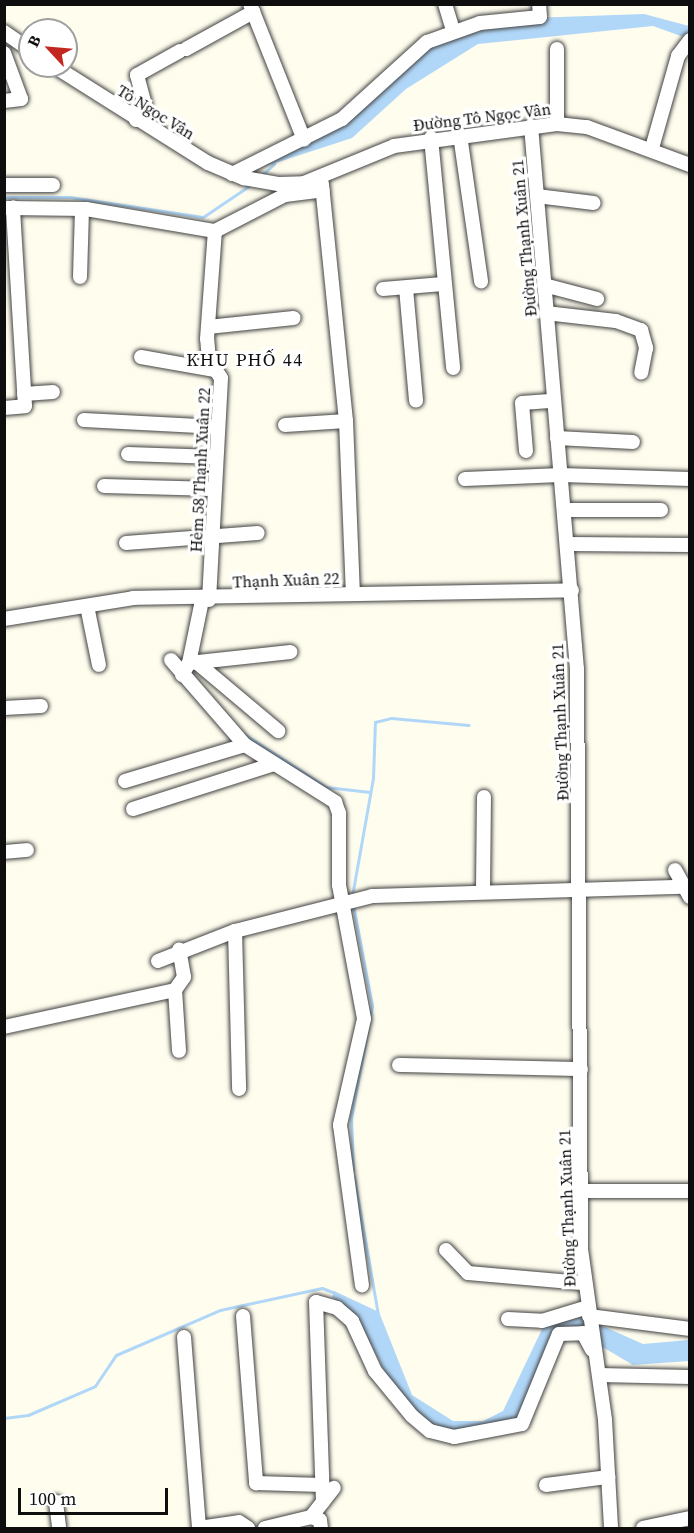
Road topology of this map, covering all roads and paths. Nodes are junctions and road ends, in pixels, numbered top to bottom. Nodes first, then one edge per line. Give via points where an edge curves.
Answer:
1 (445, 4) edge
2 (539, 4) edge
3 (251, 8) edge
4 (453, 31) junction
5 (4, 32) edge
6 (18, 42) edge
7 (687, 42) edge
8 (557, 49) dead end
9 (4, 53) edge
10 (72, 78) edge
11 (4, 101) edge
12 (136, 120) junction
13 (557, 124) junction
14 (531, 126) junction
15 (460, 135) junction
16 (431, 138) junction
17 (304, 140) junction
18 (652, 148) junction
19 (690, 165) edge
20 (238, 176) junction
21 (322, 183) junction
22 (279, 184) joint
23 (4, 185) edge
24 (53, 185) dead end
25 (537, 196) junction
26 (594, 203) dead end
27 (9, 208) edge
28 (82, 209) junction
29 (216, 231) junction
30 (80, 277) dead end
31 (481, 280) dead end
32 (443, 284) junction
33 (544, 285) junction
34 (406, 288) junction
35 (383, 289) dead end
36 (597, 299) dead end
37 (546, 313) junction
38 (294, 318) dead end
39 (208, 327) junction
40 (141, 357) dead end
41 (453, 368) dead end
42 (215, 370) junction
43 (641, 373) dead end
44 (53, 392) dead end
45 (24, 400) junction
46 (416, 401) dead end
47 (553, 401) junction
48 (4, 408) edge
49 (84, 420) dead end
50 (346, 421) junction
51 (285, 425) dead end
52 (218, 427) junction
53 (557, 438) junction
54 (633, 442) dead end
55 (526, 451) dead end
56 (128, 454) dead end
57 (216, 457) junction
58 (561, 475) junction
59 (465, 479) dead end
60 (690, 479) edge
61 (104, 486) dead end
62 (215, 489) junction
63 (565, 510) junction
64 (661, 510) dead end
65 (258, 533) dead end
66 (213, 535) junction
67 (126, 543) dead end
68 (569, 544) junction
69 (690, 545) edge
70 (572, 590) junction
71 (352, 593) junction
72 (206, 600) junction
73 (87, 606) junction
74 (4, 619) edge
75 (290, 652) dead end
76 (171, 660) dead end
77 (99, 664) dead end
78 (189, 666) junction
79 (41, 706) dead end
80 (4, 708) edge
81 (278, 731) dead end
82 (245, 745) junction
83 (274, 764) junction
84 (126, 781) dead end
85 (484, 797) dead end
86 (133, 809) dead end
87 (27, 850) dead end
88 (4, 852) edge
89 (675, 870) dead end
90 (483, 890) junction
91 (581, 892) junction
92 (687, 892) edge
93 (349, 901) junction
94 (235, 931) junction
95 (178, 949) junction
96 (158, 962) dead end
97 (175, 990) junction
98 (4, 1027) edge
99 (178, 1051) dead end
100 (399, 1065) dead end
101 (581, 1069) junction
102 (238, 1089) dead end
103 (581, 1191) junction
104 (690, 1191) edge
105 (446, 1250) dead end
106 (584, 1283) junction
107 (362, 1286) dead end
108 (589, 1314) junction
109 (243, 1316) dead end
110 (508, 1319) dead end
111 (690, 1329) edge
112 (184, 1337) dead end
113 (598, 1364) junction
114 (690, 1377) edge
115 (608, 1477) junction
116 (546, 1485) dead end
117 (328, 1486) junction
118 (56, 1502) dead end
119 (310, 1516) junction
120 (690, 1518) edge
121 (59, 1528) edge
122 (199, 1528) edge
123 (248, 1528) edge
124 (265, 1528) edge
125 (321, 1528) edge
126 (610, 1528) edge
127 (643, 1528) edge

1 - 4 street
2 - 4 street via 540,17 497,19
3 - 12 street via 136,75 145,105
3 - 17 street
4 - 17 street via 428,42 342,119
5 - 6 street
7 - 18 street
8 - 13 street
9 - 11 street via 21,99
10 - 12 street, Tô Ngọc Vân
12 - 20 street, Tô Ngọc Vân
13 - 14 street, Đường Tô Ngọc Vân
13 - 18 street, Đường Tô Ngọc Vân via 587,127
14 - 15 street, Đường Tô Ngọc Vân
14 - 25 street, Đường Thạnh Xuân 21
15 - 16 street, Đường Tô Ngọc Vân
15 - 31 street
16 - 21 street, Đường Tô Ngọc Vân via 394,146
16 - 32 street
17 - 20 street
18 - 19 street, Đường Tô Ngọc Vân
20 - 22 street, Tô Ngọc Vân
21 - 22 street, Đường Tô Ngọc Vân
21 - 29 street via 285,195
21 - 50 street
23 - 24 street
25 - 26 street
25 - 33 street, Đường Thạnh Xuân 21
27 - 28 street
27 - 45 street
28 - 29 street
28 - 30 street
29 - 39 street, Hẻm 58 Thạnh Xuân 22
32 - 34 street
32 - 41 street
33 - 36 street
33 - 37 street, Đường Thạnh Xuân 21
34 - 35 street
34 - 46 street
37 - 43 street via 616,321 641,330 646,348
37 - 47 street, Đường Thạnh Xuân 21
38 - 39 street
39 - 42 street, Hẻm 58 Thạnh Xuân 22 via 209,360
40 - 42 street
42 - 52 street, Hẻm 58 Thạnh Xuân 22 via 221,378
44 - 45 street
45 - 48 street
47 - 53 street, Đường Thạnh Xuân 21
47 - 55 street via 522,403
49 - 52 street
50 - 51 street
50 - 71 street
52 - 57 street, Hẻm 58 Thạnh Xuân 22
53 - 54 street
53 - 58 street, Đường Thạnh Xuân 21
56 - 57 street
57 - 62 street, Hẻm 58 Thạnh Xuân 22
58 - 59 street
58 - 60 street
58 - 63 street, Đường Thạnh Xuân 21
61 - 62 street
62 - 66 street, Hẻm 58 Thạnh Xuân 22
63 - 64 street
63 - 68 street, Đường Thạnh Xuân 21
65 - 66 street
66 - 67 street
66 - 72 street, Hẻm 58 Thạnh Xuân 22
68 - 69 street
68 - 70 street, Đường Thạnh Xuân 21
70 - 71 street, Thạnh Xuân 22
70 - 91 street, Đường Thạnh Xuân 21
71 - 72 street, Thạnh Xuân 22
72 - 73 street, Thạnh Xuân 22 via 133,598
72 - 78 street, Hẻm 58 Thạnh Xuân 22
73 - 74 street, Thạnh Xuân 22
73 - 77 street
75 - 78 street
76 - 78 street
78 - 81 street
78 - 82 street
79 - 80 street
82 - 83 street
82 - 84 street
83 - 86 street
83 - 93 street via 335,802
85 - 90 street
87 - 88 street
89 - 92 street
90 - 91 street
90 - 93 street
91 - 92 street
91 - 101 street, Đường Thạnh Xuân 21
93 - 94 street
93 - 107 street via 364,1019 340,1125
94 - 95 street
94 - 102 street
95 - 96 street
95 - 97 street via 184,976
97 - 98 street
97 - 99 street
100 - 101 street
101 - 103 street, Đường Thạnh Xuân 21
103 - 104 street
103 - 106 street, Đường Thạnh Xuân 21
105 - 106 street via 468,1273
106 - 108 street, Đường Thạnh Xuân 21
108 - 110 street via 542,1321
108 - 111 street
108 - 113 street, Đường Thạnh Xuân 21
109 - 117 street via 256,1483
112 - 122 street
113 - 114 street
113 - 115 street
113 - 117 street via 583,1333 559,1334 522,1424 454,1437 430,1431 412,1416 375,1371 352,1321 337,1308 316,1302
115 - 116 street
115 - 126 street
117 - 119 street via 323,1502
118 - 121 street
119 - 124 street
119 - 125 street via 320,1520
120 - 127 street
122 - 123 street via 239,1522

